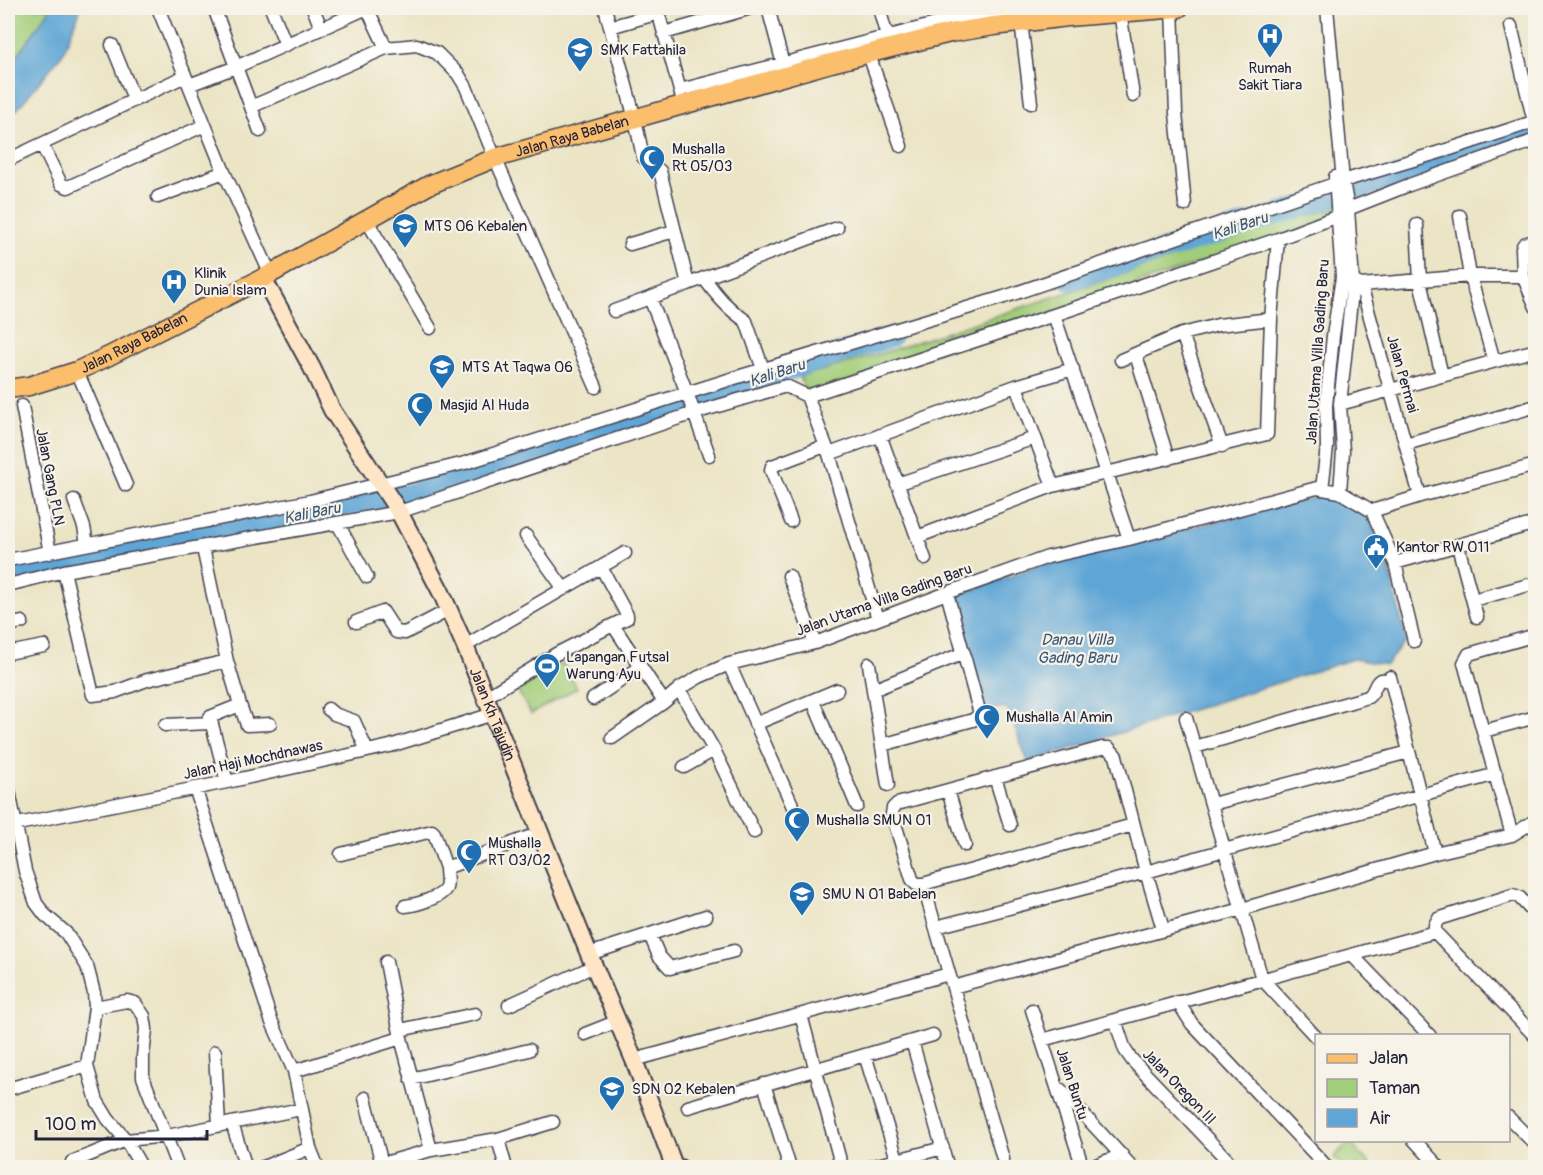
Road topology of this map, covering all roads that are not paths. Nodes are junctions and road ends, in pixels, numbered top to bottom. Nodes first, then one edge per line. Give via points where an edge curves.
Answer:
1 (158, 8) edge
2 (214, 8) edge
3 (271, 8) edge
4 (313, 8) edge
5 (367, 8) edge
6 (605, 8) edge
7 (751, 8) edge
8 (768, 8) edge
9 (879, 8) edge
10 (1172, 8) edge
11 (1179, 8) edge
12 (1322, 8) edge
13 (1327, 8) edge
14 (658, 10) edge
15 (1066, 12) edge
16 (1120, 12) junction
17 (1023, 15) edge
18 (1510, 26) dead end
19 (610, 27) junction
20 (321, 28) junction
21 (664, 33) junction
22 (889, 43) junction
23 (112, 45) dead end
24 (286, 45) junction
25 (386, 48) junction
26 (869, 55) junction
27 (783, 64) junction
28 (236, 67) junction
29 (187, 80) junction
30 (1133, 96) dead end
31 (682, 98) junction
32 (134, 99) junction
33 (1031, 103) dead end
34 (252, 106) junction
35 (635, 119) junction
36 (1535, 124) edge
37 (205, 125) junction
38 (260, 131) dead end
39 (1536, 140) edge
40 (42, 145) junction
41 (901, 146) dead end
42 (1451, 151) junction
43 (495, 158) junction
44 (8, 160) edge
45 (1456, 168) junction
46 (224, 172) junction
47 (1340, 186) junction
48 (158, 197) dead end
49 (1185, 205) dead end
50 (1343, 209) junction
51 (1460, 216) dead end
52 (366, 219) junction
53 (1417, 225) dead end
54 (837, 228) dead end
55 (674, 231) junction
56 (1278, 239) junction
57 (1536, 240) edge
58 (630, 244) dead end
59 (1350, 264) joint
60 (266, 275) junction
61 (1470, 276) junction
62 (1523, 276) junction
63 (704, 278) junction
64 (1352, 281) junction
65 (1420, 281) junction
66 (688, 284) junction
67 (650, 298) junction
68 (1534, 299) edge
69 (614, 310) dead end
70 (1054, 315) junction
71 (1271, 319) junction
72 (430, 328) dead end
73 (1182, 334) junction
74 (1536, 350) edge
75 (1136, 355) junction
76 (1121, 360) dead end
77 (1494, 361) junction
78 (769, 367) junction
79 (1073, 369) junction
80 (77, 371) junction
81 (1442, 376) junction
82 (1016, 386) junction
83 (596, 387) dead end
84 (780, 387) junction
85 (8, 389) edge
86 (1391, 389) junction
87 (687, 393) junction
88 (807, 396) junction
89 (1340, 404) junction
90 (22, 406) dead end
91 (1536, 406) edge
92 (694, 413) junction
93 (879, 435) junction
94 (1035, 438) junction
95 (1406, 444) junction
96 (1222, 446) junction
97 (827, 450) junction
98 (709, 455) dead end
99 (1168, 459) junction
100 (1536, 465) edge
101 (1108, 472) junction
102 (897, 484) junction
103 (126, 485) dead end
104 (1053, 486) junction
105 (1320, 489) junction
106 (1340, 492) junction
107 (1420, 496) junction
108 (390, 498) junction
109 (74, 500) dead end
110 (1372, 512) junction
111 (791, 521) dead end
112 (1536, 523) edge
113 (338, 524) junction
114 (526, 536) dead end
115 (916, 537) junction
116 (1129, 539) junction
117 (87, 544) junction
118 (1458, 546) junction
119 (203, 548) junction
120 (50, 553) junction
121 (625, 553) dead end
122 (925, 559) dead end
123 (8, 560) edge
124 (1395, 563) junction
125 (601, 567) junction
126 (64, 572) junction
127 (789, 576) dead end
128 (367, 577) dead end
129 (1536, 583) edge
130 (8, 585) edge
131 (564, 589) junction
132 (947, 592) junction
133 (1473, 600) junction
134 (449, 610) junction
135 (1477, 617) dead end
136 (878, 619) junction
137 (22, 622) dead end
138 (356, 622) dead end
139 (8, 625) edge
140 (613, 626) junction
141 (1536, 635) edge
142 (1414, 641) dead end
143 (815, 644) junction
144 (44, 646) dead end
145 (465, 646) junction
146 (8, 653) edge
147 (964, 653) junction
148 (227, 661) junction
149 (729, 664) junction
150 (869, 664) dead end
151 (641, 667) junction
152 (679, 689) junction
153 (837, 690) dead end
154 (873, 690) junction
155 (486, 697) junction
156 (593, 699) dead end
157 (813, 701) junction
158 (664, 702) junction
159 (240, 705) junction
160 (328, 708) dead end
161 (493, 714) junction
162 (1536, 717) edge
163 (1186, 718) dead end
164 (210, 723) junction
165 (270, 724) dead end
166 (756, 724) junction
167 (165, 725) dead end
168 (1484, 731) junction
169 (612, 738) dead end
170 (882, 745) junction
171 (1195, 747) junction
172 (714, 750) junction
173 (367, 751) junction
174 (1409, 752) junction
175 (684, 767) dead end
176 (1496, 774) junction
177 (995, 777) junction
178 (227, 782) junction
179 (888, 785) dead end
180 (8, 786) edge
181 (195, 788) junction
182 (948, 790) junction
183 (1420, 794) junction
184 (1212, 804) junction
185 (857, 806) dead end
186 (798, 818) dead end
187 (1536, 820) edge
188 (1010, 825) dead end
189 (1133, 825) junction
190 (12, 826) edge
191 (754, 832) dead end
192 (540, 833) junction
193 (1512, 835) junction
194 (965, 845) dead end
195 (1224, 849) junction
196 (1435, 853) junction
197 (340, 854) dead end
198 (446, 868) junction
199 (1146, 872) junction
200 (923, 884) junction
201 (405, 906) dead end
202 (1242, 909) junction
203 (1533, 909) edge
204 (706, 916) dead end
205 (936, 927) junction
206 (1163, 929) junction
207 (1435, 932) junction
208 (650, 935) junction
209 (734, 951) dead end
210 (1353, 956) junction
211 (591, 960) junction
212 (386, 962) dead end
213 (949, 974) junction
214 (1262, 979) junction
215 (953, 987) junction
216 (1178, 1002) junction
217 (509, 1005) dead end
218 (94, 1007) junction
219 (1032, 1010) dead end
220 (475, 1014) dead end
221 (801, 1015) junction
222 (1115, 1020) junction
223 (618, 1021) junction
224 (401, 1034) junction
225 (585, 1034) dead end
226 (1429, 1034) edge
227 (933, 1035) dead end
228 (1315, 1035) edge
229 (1536, 1037) edge
230 (1042, 1040) junction
231 (912, 1041) junction
232 (530, 1050) dead end
233 (215, 1052) dead end
234 (865, 1055) junction
235 (634, 1060) junction
236 (87, 1066) junction
237 (815, 1070) junction
238 (294, 1071) junction
239 (411, 1079) junction
240 (764, 1084) junction
241 (1057, 1085) junction
242 (8, 1089) edge
243 (365, 1098) dead end
244 (688, 1107) dead end
245 (301, 1109) junction
246 (1510, 1118) edge
247 (553, 1122) dead end
248 (232, 1123) junction
249 (219, 1125) junction
250 (167, 1136) junction
251 (498, 1139) junction
252 (126, 1140) junction
253 (1416, 1142) edge
254 (1536, 1145) edge
255 (310, 1148) junction
256 (943, 1148) junction
257 (431, 1150) junction
258 (1122, 1155) junction
259 (897, 1159) junction
260 (1003, 1160) dead end
261 (383, 1166) edge
262 (72, 1167) edge
263 (142, 1167) edge
264 (177, 1167) edge
265 (246, 1167) edge
266 (261, 1167) edge
267 (318, 1167) edge
268 (367, 1167) edge
269 (506, 1167) edge
270 (680, 1167) edge
271 (790, 1167) edge
272 (842, 1167) edge
273 (866, 1167) edge
274 (948, 1167) edge
275 (1083, 1167) edge
276 (1088, 1167) edge
277 (1133, 1167) edge
278 (1235, 1167) edge
279 (1328, 1167) edge
280 (1440, 1167) edge

1 - 29 street
2 - 28 street
3 - 24 street
4 - 20 street
5 - 20 street
5 - 25 street
6 - 19 street
7 - 21 street
8 - 27 street
9 - 22 street
10 - 11 main road, Jalan Raya Babelan
10 - 16 main road, Jalan Raya Babelan
10 - 49 street
12 - 47 street, Jalan Utama Villa Gading Baru
13 - 47 street, Jalan Utama Villa Gading Baru
14 - 19 street
14 - 21 street
15 - 16 main road, Jalan Raya Babelan
15 - 17 main road, Jalan Raya Babelan
16 - 30 street
17 - 22 main road, Jalan Raya Babelan
17 - 33 street
18 - 36 street
19 - 35 street
20 - 24 street
21 - 31 street
22 - 26 main road, Jalan Raya Babelan
22 - 27 street
23 - 32 street
24 - 28 street
25 - 34 street
25 - 43 street via 423,45 449,63 466,87
26 - 31 main road, Jalan Raya Babelan
26 - 41 street
27 - 31 street
28 - 29 street
28 - 34 street
29 - 32 street
29 - 37 street
31 - 35 main road, Jalan Raya Babelan
32 - 40 street
34 - 38 street
35 - 43 main road, Jalan Raya Babelan
35 - 55 street via 643,158 660,171
36 - 42 street
37 - 40 street via 68,187 61,184
37 - 46 street
39 - 45 street
40 - 44 street
42 - 45 street
42 - 47 street
43 - 52 main road, Jalan Raya Babelan via 429,185
43 - 83 street
45 - 50 street
46 - 48 street
46 - 60 street
47 - 50 street, Jalan Utama Villa Gading Baru
47 - 78 street via 1004,297
50 - 56 street
50 - 59 street, Jalan Utama Villa Gading Baru
50 - 64 street, Jalan Utama Villa Gading Baru
51 - 61 street
52 - 60 main road, Jalan Raya Babelan
52 - 72 street
53 - 65 street
54 - 63 street
55 - 58 street
55 - 66 street
56 - 70 street
56 - 71 street
57 - 62 street via 1522,248
59 - 64 street, Jalan Permai
60 - 80 main road, Jalan Raya Babelan
60 - 108 street, Jalan Kh Tajudin via 332,410
61 - 62 street
61 - 65 street
61 - 77 street
62 - 68 street
63 - 66 street
63 - 78 street via 722,303 746,321
64 - 65 street
64 - 86 street, Jalan Permai
64 - 89 street
64 - 105 street, Jalan Utama Villa Gading Baru via 1333,336
65 - 81 street
66 - 67 street
67 - 69 street
67 - 87 street
70 - 79 street
70 - 88 street
71 - 73 street
71 - 96 street via 1268,432
73 - 75 street
73 - 96 street
74 - 77 street
75 - 76 street
75 - 99 street
77 - 81 street
78 - 84 street
78 - 87 street
79 - 82 street
79 - 101 street
80 - 85 main road, Jalan Raya Babelan
80 - 103 street
81 - 86 street
82 - 93 street
82 - 94 street
84 - 88 street
84 - 92 street
86 - 89 street
86 - 95 street, Jalan Permai
87 - 92 street
87 - 108 street via 465,463
88 - 97 street
89 - 106 street
90 - 120 street, Jalan Gang PLN
91 - 95 street
92 - 98 street
92 - 108 street
93 - 97 street
93 - 102 street
94 - 102 street
94 - 104 street
95 - 107 street, Jalan Permai
96 - 99 street
97 - 111 street via 772,466
97 - 136 street
99 - 101 street
100 - 107 street
101 - 104 street
101 - 116 street
102 - 115 street
104 - 115 street
105 - 106 street
105 - 116 street, Jalan Utama Villa Gading Baru
106 - 110 street
107 - 110 street
108 - 113 street
108 - 117 street via 310,501
108 - 134 street, Jalan Kh Tajudin
109 - 117 street
110 - 124 street
112 - 118 street
113 - 119 street
113 - 128 street
114 - 131 street
115 - 122 street
116 - 132 street, Jalan Utama Villa Gading Baru via 1048,557
117 - 120 street
118 - 124 street
118 - 133 street
119 - 126 street
119 - 148 street
120 - 123 street
121 - 125 street
124 - 142 street
125 - 131 street
125 - 140 street via 627,615
126 - 130 street
126 - 148 street via 93,695
127 - 143 street
129 - 133 street
131 - 145 street
132 - 136 street, Jalan Utama Villa Gading Baru
132 - 147 street
133 - 135 street
134 - 138 street via 405,633 396,632 383,612
134 - 145 street, Jalan Kh Tajudin
136 - 143 street, Jalan Utama Villa Gading Baru
137 - 139 street
140 - 151 street
140 - 155 street via 556,654
141 - 168 street via 1466,657 1464,663
143 - 149 street, Jalan Utama Villa Gading Baru
144 - 146 street
145 - 155 street, Jalan Kh Tajudin
147 - 154 street
147 - 170 street via 980,714 977,718
148 - 159 street
149 - 152 street, Jalan Utama Villa Gading Baru
149 - 166 street
150 - 154 street
151 - 156 street
151 - 158 street
152 - 158 street, Jalan Utama Villa Gading Baru
152 - 172 street
153 - 157 street
154 - 170 street
155 - 161 street, Jalan Kh Tajudin
157 - 166 street
157 - 185 street
158 - 169 street, Jalan Utama Villa Gading Baru
159 - 164 street via 211,716
159 - 165 street via 247,725
160 - 173 street via 354,721
161 - 173 street, Jalan Haji Mochdnawas
161 - 192 street, Jalan Kh Tajudin
162 - 168 street
163 - 171 street
164 - 167 street
164 - 178 street
166 - 186 street
168 - 176 street
170 - 179 street
171 - 174 street via 1368,697 1379,681 1390,677
171 - 184 street
172 - 175 street
172 - 191 street
173 - 178 street, Jalan Haji Mochdnawas
174 - 183 street
174 - 184 street
176 - 183 street
176 - 193 street
177 - 182 street
177 - 188 street
177 - 189 street via 1109,748 1116,756
178 - 181 street, Jalan Haji Mochdnawas
180 - 190 street
181 - 190 street, Jalan Haji Mochdnawas
181 - 238 street via 271,1020
182 - 194 street
182 - 200 street via 893,808 912,879
183 - 195 street
183 - 196 street
184 - 195 street
187 - 193 street
189 - 199 street
189 - 200 street
190 - 218 street via 36,903 66,933 87,966
192 - 198 street
192 - 211 street, Jalan Kh Tajudin
193 - 196 street
195 - 199 street
195 - 202 street
196 - 202 street
197 - 198 street via 432,831
198 - 201 street via 447,887 443,891 426,901
199 - 205 street
199 - 206 street
200 - 205 street
202 - 206 street
202 - 214 street
203 - 207 street via 1513,895 1438,919
204 - 208 street
205 - 213 street
206 - 215 street
207 - 210 street
207 - 229 street
208 - 209 street via 670,968
208 - 211 street
210 - 214 street
210 - 226 street
211 - 217 street
211 - 223 street, Jalan Kh Tajudin
212 - 224 street
213 - 215 street
213 - 221 street
214 - 216 street
214 - 228 street
215 - 260 street
216 - 222 street
216 - 279 street via 1192,1024
218 - 236 street
218 - 250 street via 128,1001 135,1003 144,1016 143,1077
219 - 230 street, Jalan Buntu
220 - 224 street
221 - 235 street
221 - 237 street
222 - 230 street
222 - 278 street, Jalan Oregon III via 1132,1060
223 - 225 street
223 - 235 street, Jalan Kh Tajudin
224 - 238 street
224 - 239 street
227 - 231 street
230 - 241 street, Jalan Buntu
231 - 234 street
231 - 256 street
232 - 239 street
233 - 249 street
234 - 237 street
234 - 259 street
235 - 270 street, Jalan Kh Tajudin via 674,1166
236 - 242 street
236 - 252 street via 97,1101
237 - 240 street
237 - 272 street
238 - 245 street
239 - 257 street
240 - 244 street
240 - 271 street
241 - 258 street
241 - 275 street, Jalan Buntu
243 - 261 street
245 - 248 street
245 - 255 street
246 - 254 street
247 - 251 street
248 - 249 street
248 - 265 street
249 - 250 street
250 - 252 street
250 - 264 street
251 - 257 street
251 - 269 street
252 - 262 street via 72,1162
252 - 263 street
253 - 280 street
255 - 266 street
255 - 267 street
256 - 259 street
256 - 274 street
257 - 261 street
258 - 276 street
258 - 277 street
259 - 273 street
261 - 268 street

